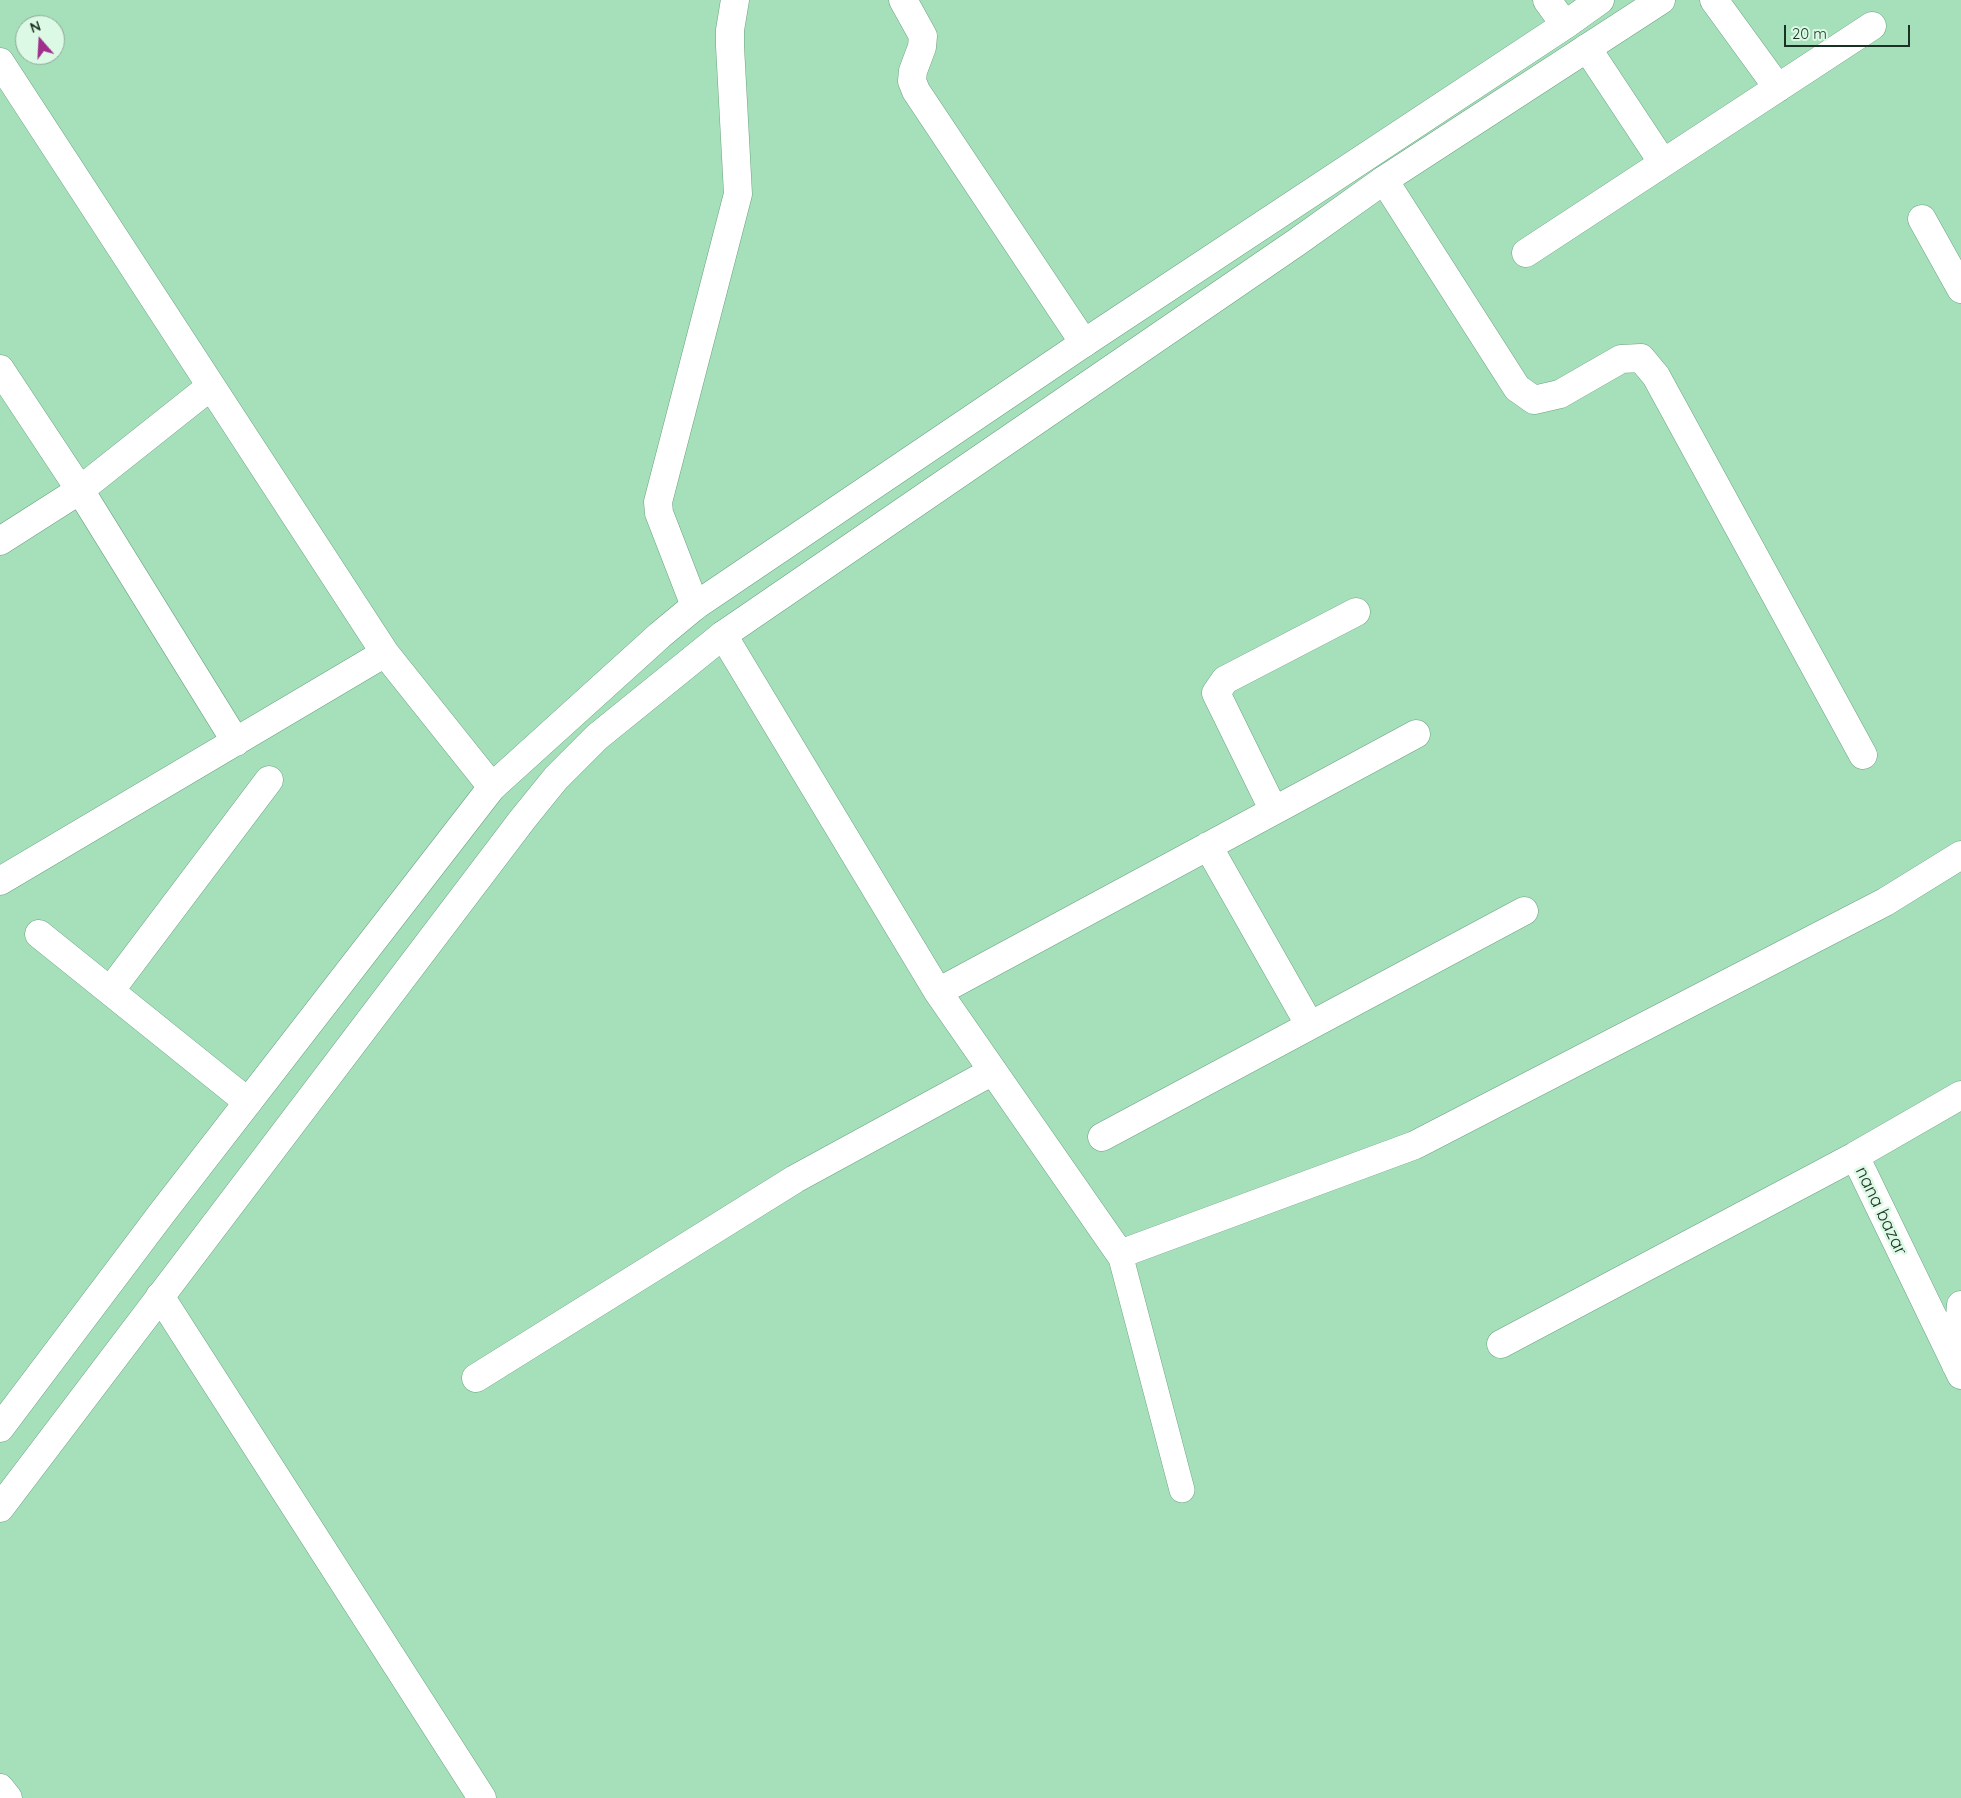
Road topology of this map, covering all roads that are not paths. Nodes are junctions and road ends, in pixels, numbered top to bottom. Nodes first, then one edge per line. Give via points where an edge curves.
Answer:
1 (735, 0) edge
2 (903, 0) edge
3 (1547, 0) edge
4 (1600, 0) edge
5 (1661, 0) edge
6 (1714, 0) edge
7 (1565, 25) junction
8 (1872, 26) dead end
9 (1587, 48) junction
10 (0, 62) edge
11 (1778, 88) junction
12 (1663, 163) junction
13 (1384, 180) junction
14 (1922, 219) dead end
15 (1526, 253) dead end
16 (1961, 290) edge
17 (1084, 343) junction
18 (0, 369) edge
19 (211, 386) junction
20 (80, 490) junction
21 (0, 541) edge
22 (695, 606) junction
23 (1356, 612) dead end
24 (723, 635) junction
25 (385, 653) junction
26 (1416, 734) dead end
27 (236, 742) junction
28 (1863, 755) dead end
29 (269, 780) dead end
30 (492, 787) junction
31 (1273, 810) junction
32 (1208, 846) junction
33 (1961, 855) edge
34 (0, 881) edge
35 (1524, 911) dead end
36 (39, 934) dead end
37 (110, 991) junction
38 (938, 992) junction
39 (1309, 1024) junction
40 (993, 1071) junction
41 (1961, 1095) edge
42 (248, 1102) junction
43 (1102, 1137) dead end
44 (1855, 1156) junction
45 (1120, 1254) junction
46 (160, 1296) junction
47 (1961, 1305) edge
48 (1501, 1344) dead end
49 (1958, 1371) edge
50 (476, 1378) dead end
51 (0, 1428) edge
52 (1182, 1490) dead end
53 (0, 1508) edge
54 (0, 1788) edge
55 (8, 1798) edge
56 (482, 1798) edge

1 - 22 street via 730,46 738,194 658,502 659,513
2 - 17 street via 923,36 913,71 916,92
3 - 7 street
4 - 7 street
5 - 9 street
6 - 11 street
7 - 17 street
8 - 11 street
9 - 12 street
9 - 13 street
10 - 19 street
11 - 12 street
12 - 15 street
13 - 24 street
13 - 28 street via 1517,388 1534,400 1560,394 1620,360 1640,358 1656,376
14 - 16 street
17 - 22 street
18 - 20 street
19 - 20 street
19 - 25 street
20 - 21 street
20 - 27 street
22 - 30 street
23 - 31 street via 1225,680 1216,693
24 - 38 street
24 - 46 street via 597,737 556,778
25 - 27 street
25 - 30 street
26 - 31 street
27 - 34 street
29 - 37 street
30 - 42 street
31 - 32 street
32 - 38 street
32 - 39 street
33 - 45 street via 1885,902 1415,1145
35 - 39 street
36 - 37 street
37 - 42 street
38 - 40 street
39 - 43 street
40 - 45 street
40 - 50 street via 795,1179
41 - 44 street, nana bazar
42 - 51 street
44 - 48 street
44 - 49 street, nana bazar
45 - 52 lane
46 - 53 street
46 - 56 street
47 - 49 street
54 - 55 street

